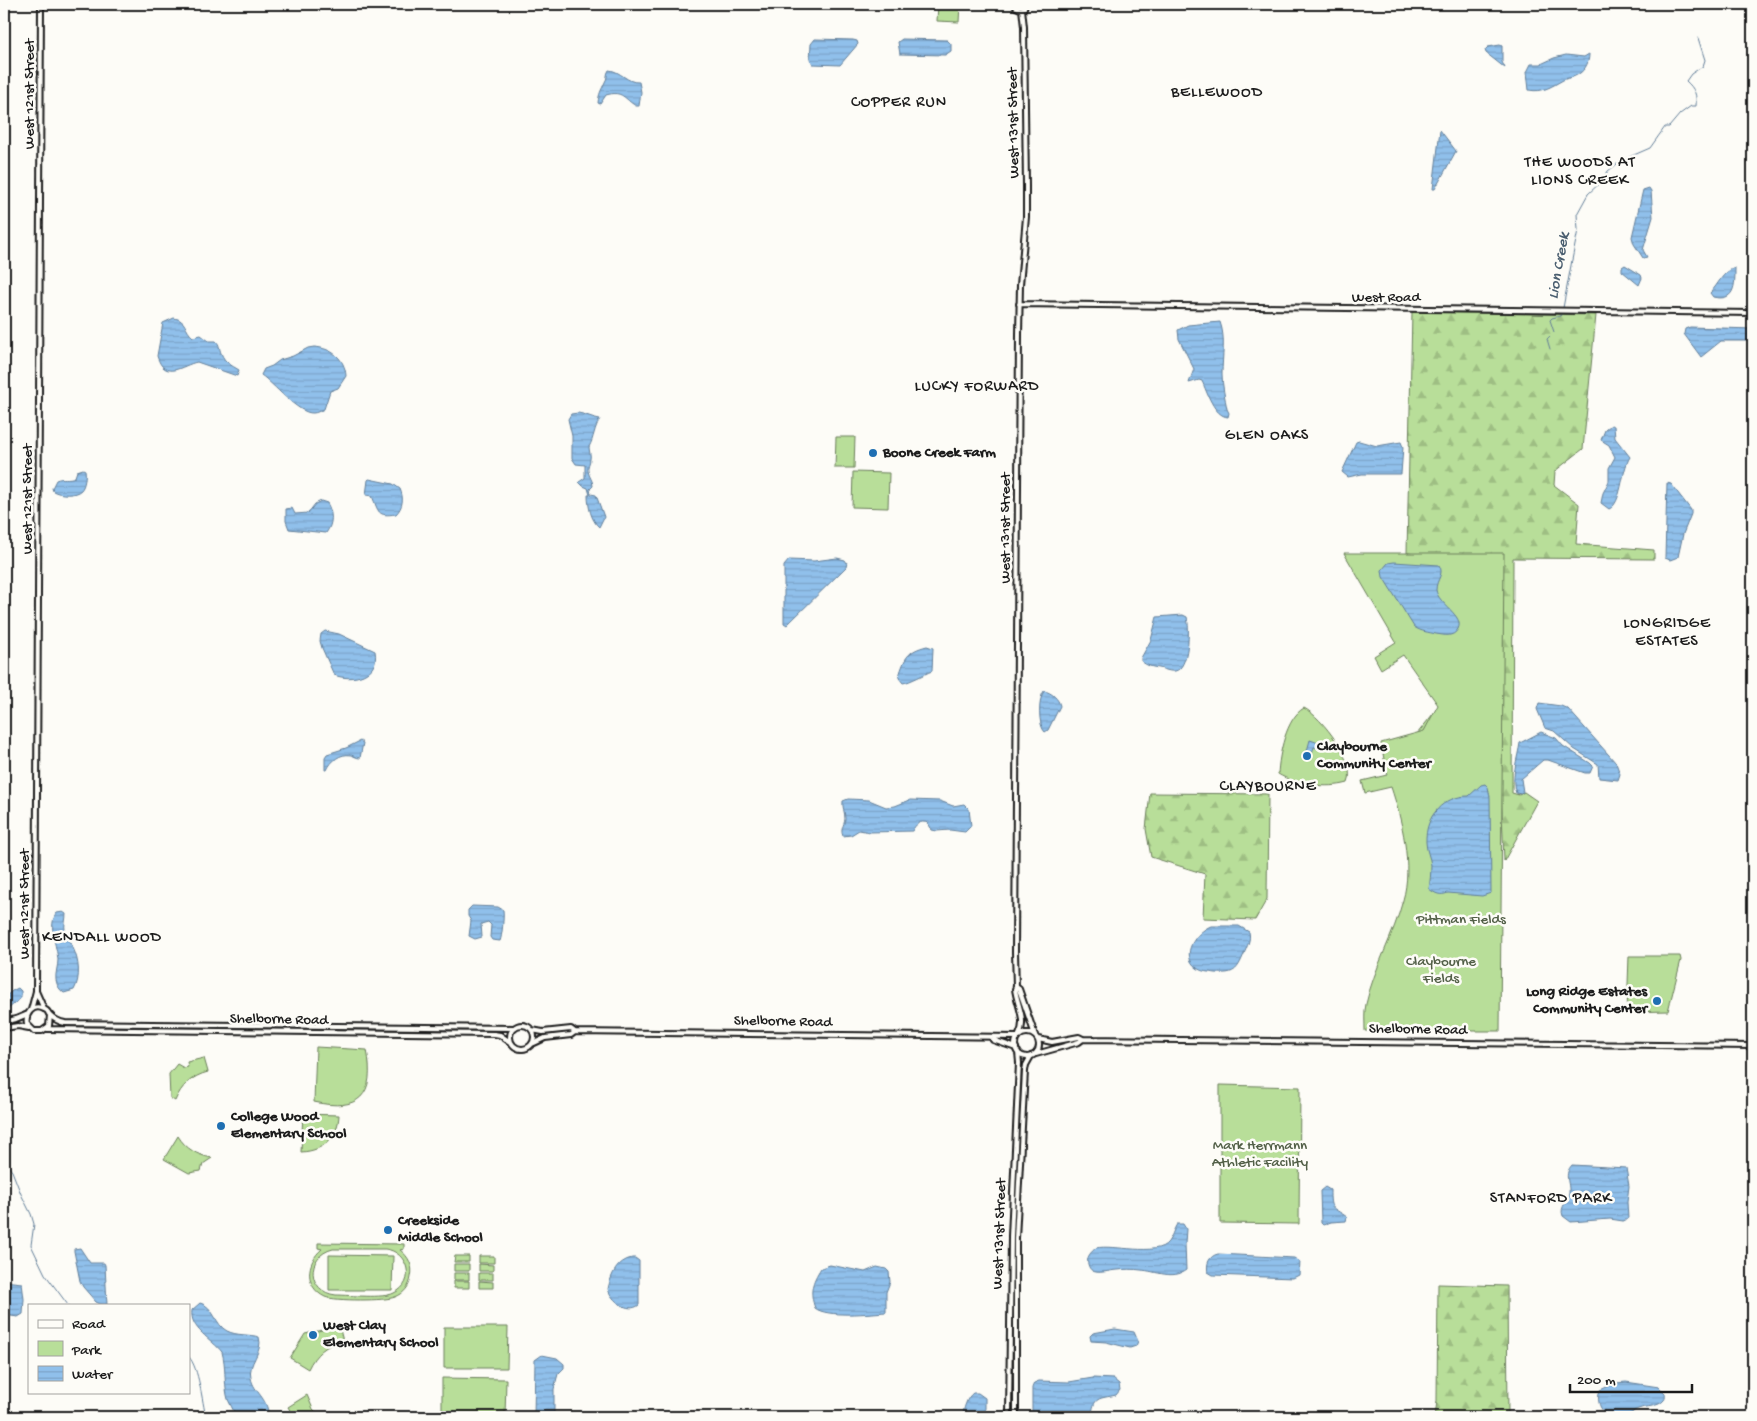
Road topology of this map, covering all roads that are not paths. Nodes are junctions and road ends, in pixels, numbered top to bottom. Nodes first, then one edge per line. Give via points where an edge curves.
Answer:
1 (1015, 4) edge
2 (1025, 4) edge
3 (42, 6) edge
4 (1022, 9) junction
5 (1019, 304) junction
6 (1753, 313) edge
7 (1016, 986) junction
8 (36, 991) junction
9 (44, 1009) junction
10 (31, 1010) junction
11 (28, 1014) junction
12 (50, 1015) junction
13 (4, 1022) edge
14 (4, 1028) edge
15 (30, 1028) junction
16 (514, 1028) junction
17 (531, 1029) junction
18 (46, 1030) junction
19 (575, 1032) junction
20 (1019, 1036) junction
21 (991, 1037) junction
22 (1037, 1038) junction
23 (1083, 1039) junction
24 (510, 1042) junction
25 (532, 1044) junction
26 (1753, 1046) edge
27 (1017, 1050) junction
28 (1033, 1056) junction
29 (1009, 1417) edge
30 (1016, 1417) edge

1 - 4 street
2 - 4 street
3 - 8 street, West 121st Street
4 - 5 street, West 131st Street via 1026,186
5 - 6 street, West Road
5 - 7 street, West 131st Street
7 - 20 street, West 131st Street via 1023,1024
7 - 22 street, West 131st Street
8 - 9 street, West 121st Street
8 - 10 street, West 121st Street
9 - 10 street
9 - 12 street
10 - 11 street
11 - 13 street
11 - 15 street via 26,1021
12 - 16 street, Shelborne Road via 68,1023
12 - 18 street
14 - 15 street
15 - 18 street via 36,1032
16 - 17 street via 521,1025
16 - 24 street via 509,1036
17 - 19 street, Shelborne Road via 543,1032 571,1029
17 - 25 street
18 - 24 street, Shelborne Road via 494,1034
19 - 21 street, Shelborne Road
19 - 25 street, Shelborne Road
20 - 21 street, Shelborne Road
20 - 22 street via 1026,1032
20 - 27 street
21 - 27 street, Shelborne Road
22 - 23 street, Shelborne Road via 1052,1042
22 - 28 street via 1039,1049
23 - 26 street, Shelborne Road
23 - 28 street, Shelborne Road
24 - 25 street via 522,1050
27 - 28 street via 1024,1056
27 - 29 street, West 131st Street
28 - 30 street, West 131st Street via 1025,1071 1016,1238

